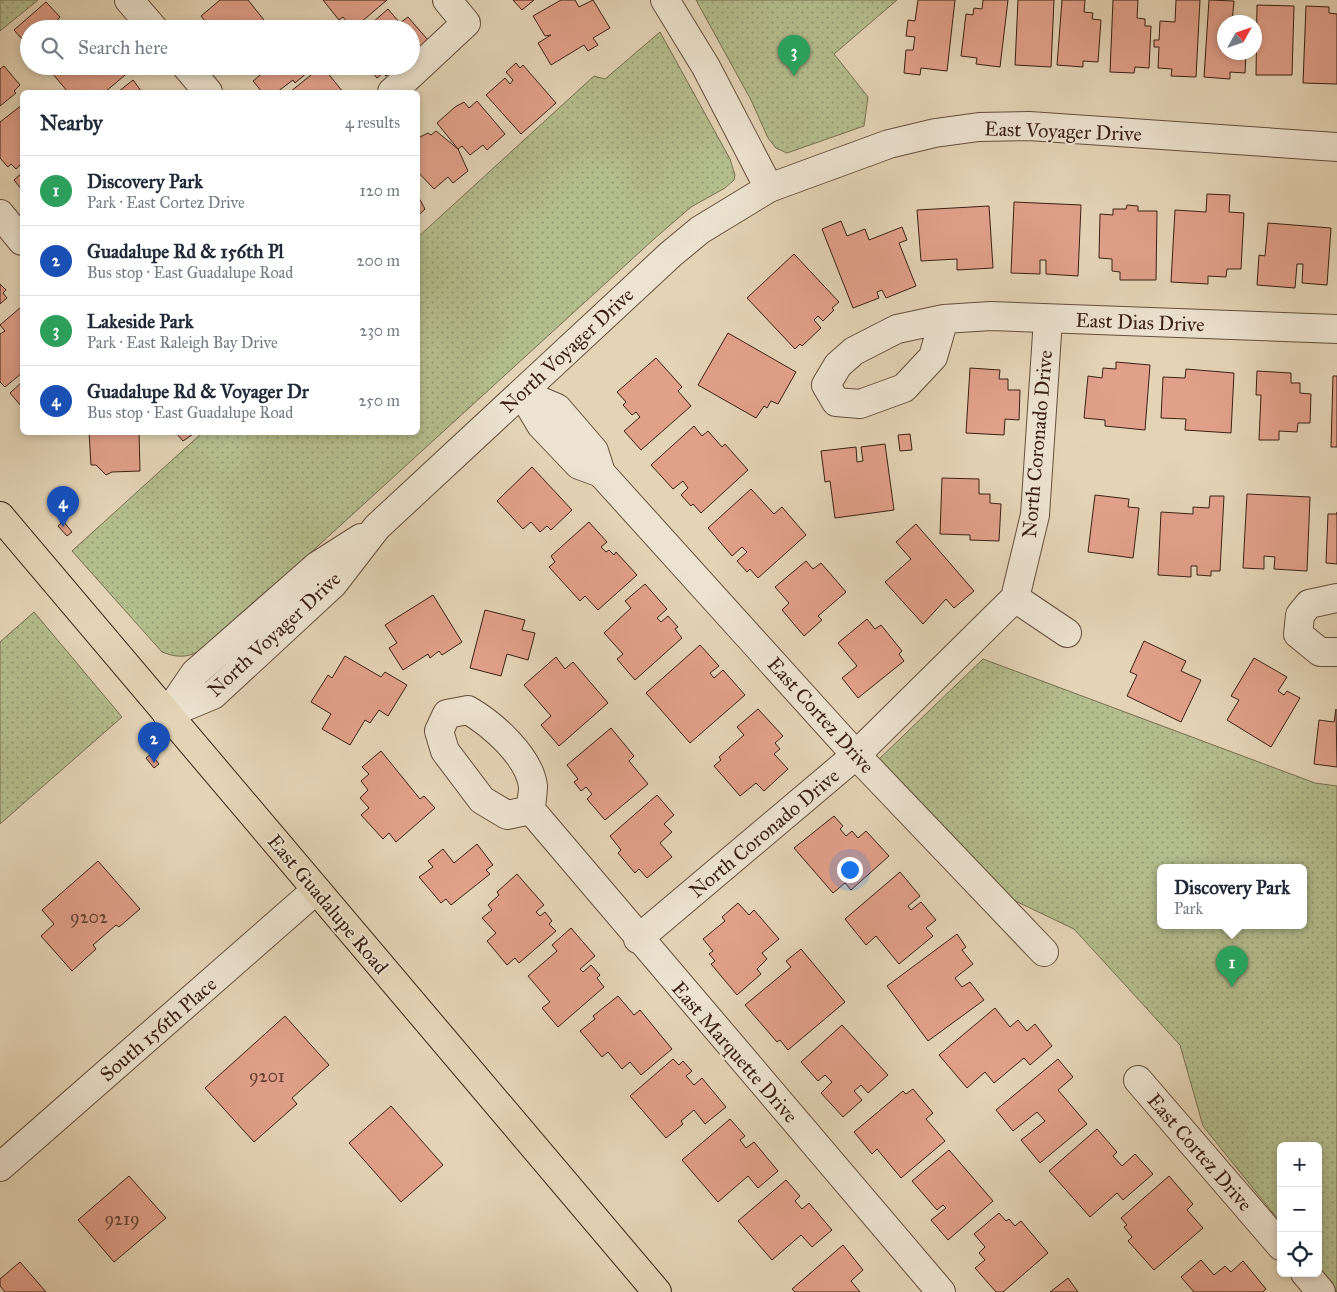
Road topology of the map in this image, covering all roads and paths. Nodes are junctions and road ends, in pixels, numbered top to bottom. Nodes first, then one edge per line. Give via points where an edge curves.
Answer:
1 (129, 0) edge
2 (447, 0) edge
3 (665, 0) edge
4 (146, 20) edge
5 (420, 66) edge
6 (194, 75) edge
7 (410, 75) edge
8 (206, 90) edge
9 (394, 90) edge
10 (1337, 147) edge
11 (769, 188) junction
12 (0, 214) edge
13 (20, 239) edge
14 (944, 319) dead end
15 (1048, 319) junction
16 (1337, 329) edge
17 (522, 393) junction
18 (0, 516) edge
19 (1015, 598) junction
20 (1337, 598) edge
21 (1067, 633) dead end
22 (1337, 652) edge
23 (167, 714) junction
24 (856, 754) junction
25 (531, 810) dead end
26 (316, 890) junction
27 (638, 939) junction
28 (1044, 952) dead end
29 (1138, 1080) dead end
30 (0, 1167) edge
31 (1277, 1241) edge
32 (1308, 1277) edge
33 (657, 1292) edge
34 (941, 1292) edge
35 (1321, 1292) edge

1 - 4 street
2 - 5 street via 466,23
3 - 11 street via 706,67
6 - 8 street
7 - 9 street
10 - 11 street, East Voyager Drive via 1029,126 979,128 936,133 889,144
11 - 17 street, North Voyager Drive via 700,230 671,254
12 - 13 street
14 - 15 street, East Dias Drive via 991,316
15 - 16 street, East Dias Drive
15 - 19 street, North Coronado Drive via 1034,515
17 - 23 street, North Voyager Drive via 377,528 333,584 213,695
17 - 24 street, East Cortez Drive via 557,408 594,451 601,474
18 - 23 main road, East Guadalupe Road
19 - 21 street
19 - 24 street, North Coronado Drive
20 - 22 street via 1309,604 1300,615 1298,634 1320,652
23 - 26 main road, East Guadalupe Road
24 - 27 street, North Coronado Drive
24 - 28 street, East Cortez Drive
25 - 27 street, East Marquette Drive
26 - 30 street, South 156th Place
26 - 33 main road, East Guadalupe Road
27 - 34 street, East Marquette Drive
29 - 31 street, East Cortez Drive
32 - 35 street

